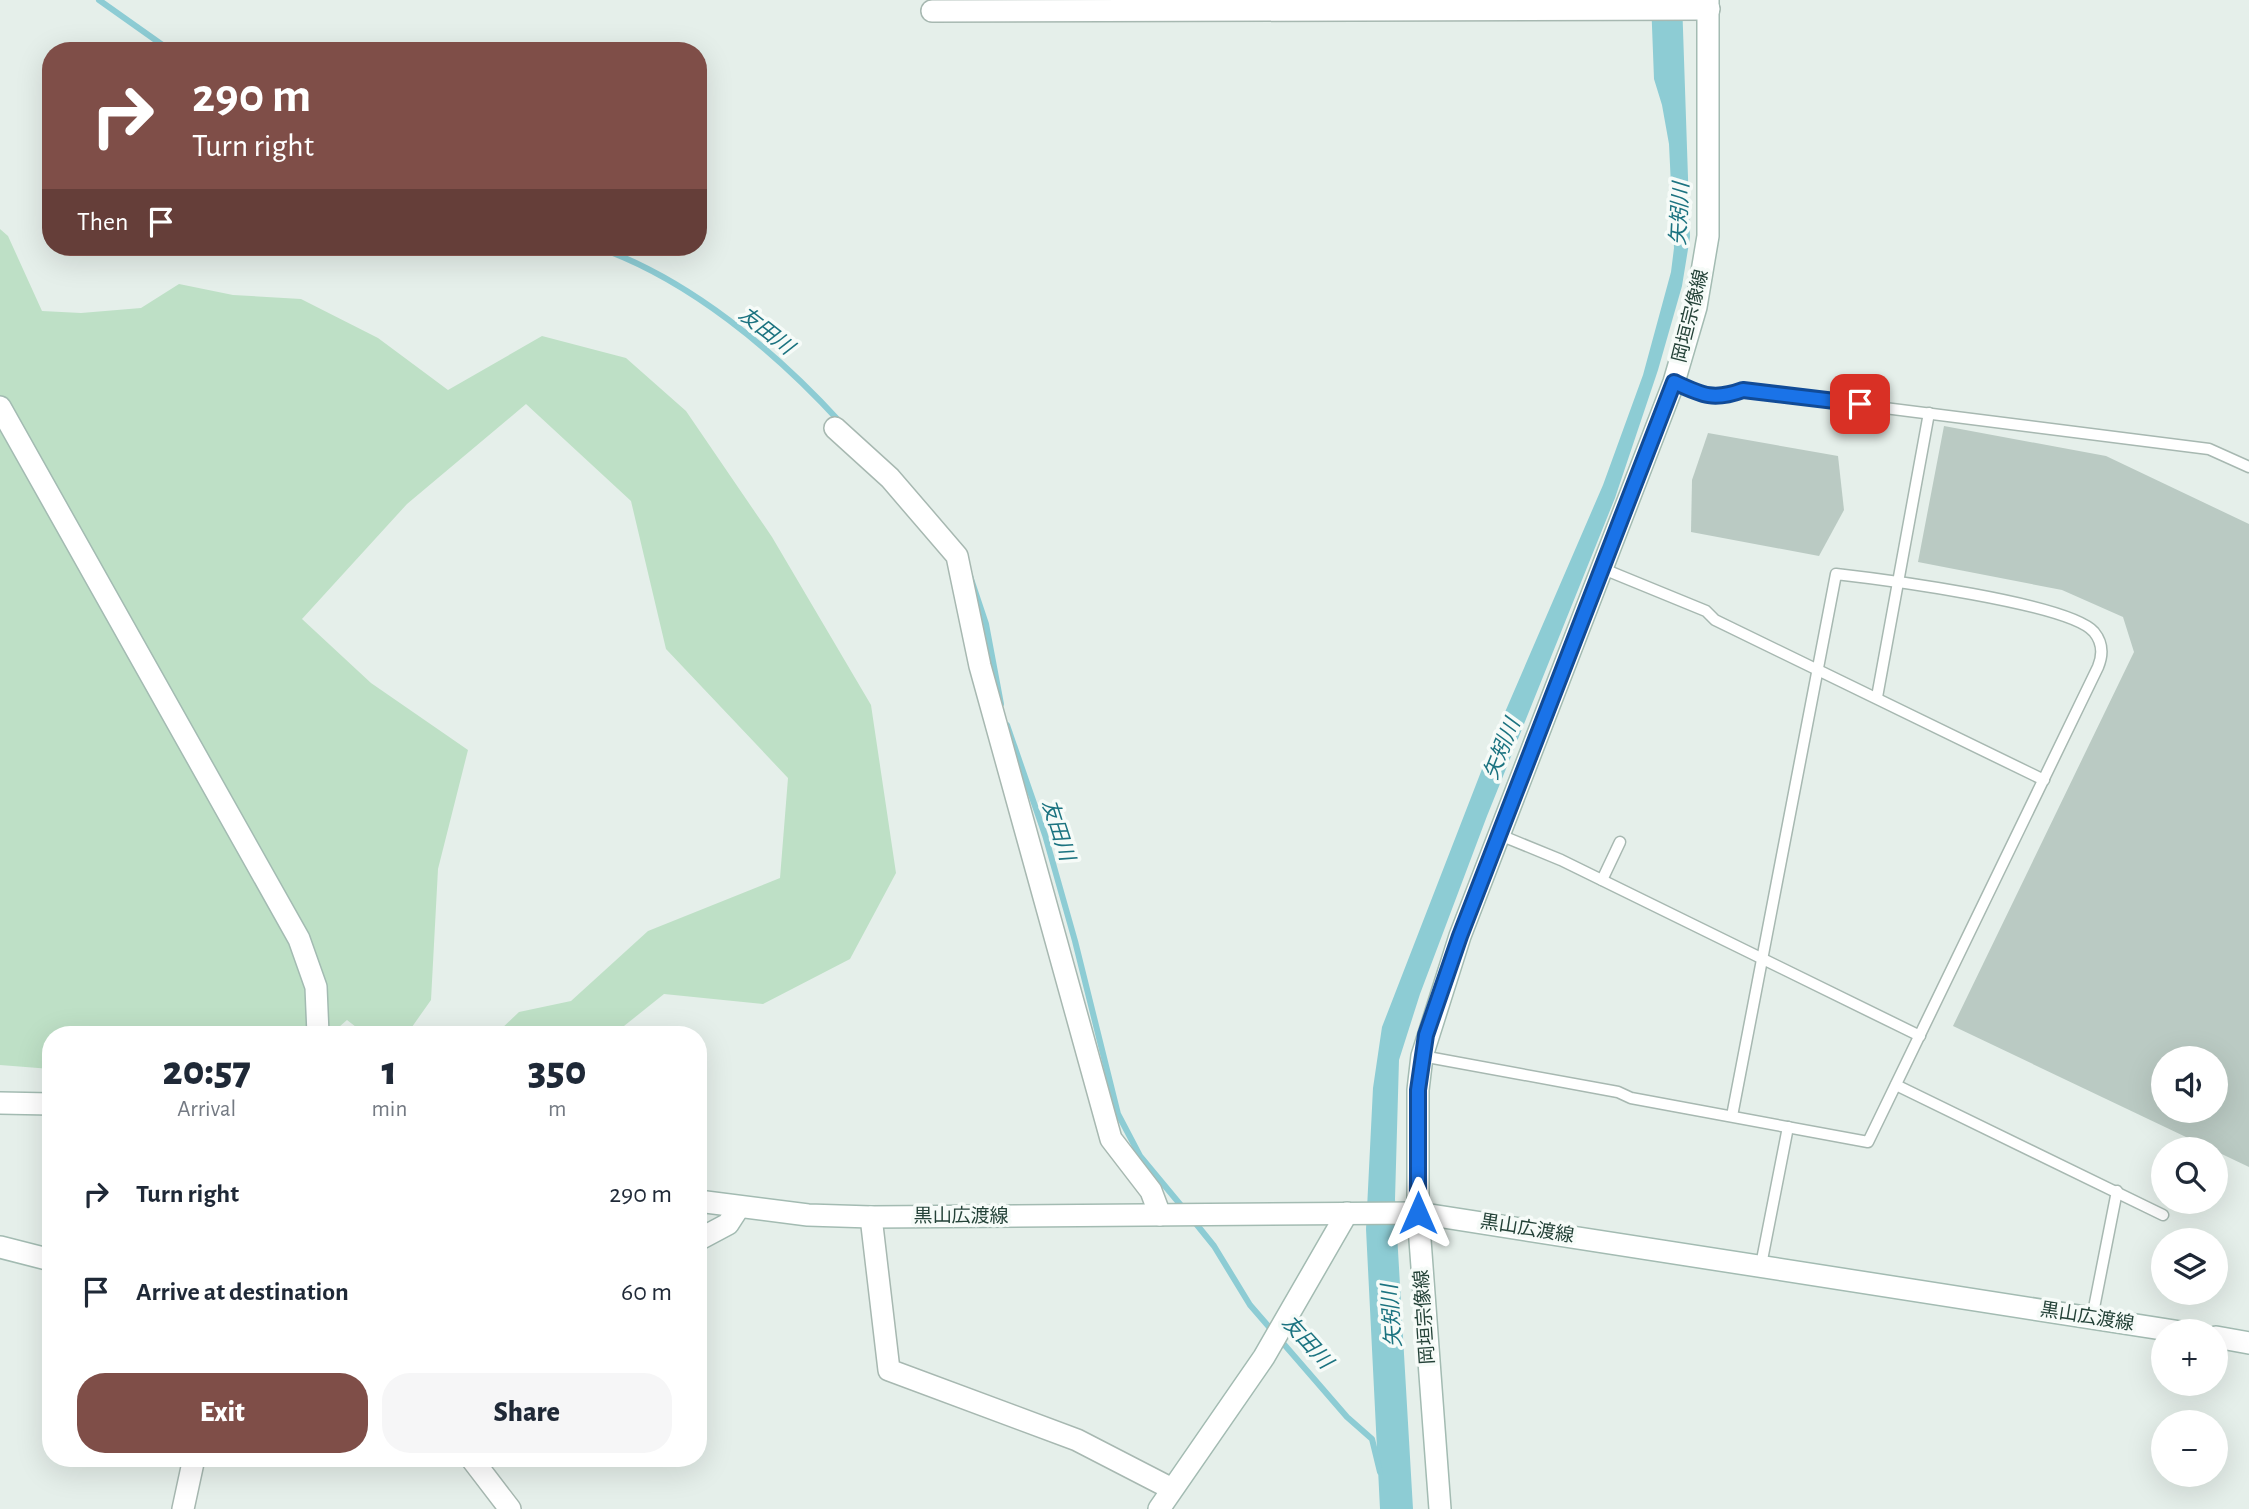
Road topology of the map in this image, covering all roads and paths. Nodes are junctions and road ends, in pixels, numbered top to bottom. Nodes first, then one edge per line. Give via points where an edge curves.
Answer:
1 (1708, 4) edge
2 (933, 11) dead end
3 (1674, 382) junction
4 (0, 407) edge
5 (1929, 412) junction
6 (835, 428) dead end
7 (2249, 467) edge
8 (1601, 568) junction
9 (1897, 581) junction
10 (1819, 670) junction
11 (1877, 698) junction
12 (2044, 780) junction
13 (1500, 835) junction
14 (1620, 842) dead end
15 (1602, 880) junction
16 (1762, 959) junction
17 (318, 1026) edge
18 (1920, 1036) junction
19 (1422, 1056) junction
20 (1896, 1085) junction
21 (0, 1104) edge
22 (42, 1104) edge
23 (1732, 1116) junction
24 (1788, 1127) junction
25 (2117, 1191) junction
26 (707, 1202) edge
27 (740, 1208) junction
28 (1347, 1213) junction
29 (1418, 1213) junction
30 (1160, 1215) junction
31 (2163, 1215) dead end
32 (871, 1217) junction
33 (707, 1235) edge
34 (0, 1247) edge
35 (42, 1258) edge
36 (1761, 1265) junction
37 (2092, 1318) junction
38 (2151, 1327) edge
39 (2228, 1339) edge
40 (2249, 1343) edge
41 (192, 1467) edge
42 (478, 1467) edge
43 (1172, 1489) junction
44 (183, 1509) edge
45 (510, 1509) edge
46 (1159, 1509) edge
47 (1440, 1509) edge

1 - 2 street
1 - 3 street, 岡垣宗像線 via 1708,236 1698,295
3 - 5 lane via 1705,397 1743,390
3 - 8 street, 岡垣宗像線
4 - 17 street via 299,939 316,987
5 - 7 lane via 2209,449
5 - 9 lane
6 - 30 street via 890,478 957,556 980,666 1111,1139 1151,1191
8 - 10 lane via 1706,611 1715,620
8 - 13 street, 岡垣宗像線
9 - 10 lane via 1836,574
9 - 11 lane
9 - 12 lane via 2024,605 2092,629 2102,658
10 - 11 lane
10 - 16 lane
11 - 12 lane
12 - 18 lane
13 - 15 lane
13 - 19 street, 岡垣宗像線 via 1456,949
14 - 15 lane
15 - 16 lane
16 - 18 lane
16 - 23 lane
18 - 20 lane
19 - 23 lane
19 - 29 street, 岡垣宗像線
20 - 24 lane via 1868,1142
20 - 25 lane
21 - 22 street
23 - 24 lane
24 - 36 lane
25 - 31 lane
25 - 37 lane
26 - 27 street, 黒山広渡線
27 - 32 street, 黒山広渡線
27 - 33 street via 728,1224
28 - 29 street, 黒山広渡線
28 - 30 street, 黒山広渡線
28 - 43 street via 1282,1329
29 - 36 street, 黒山広渡線
29 - 47 street, 岡垣宗像線
30 - 32 street, 黒山広渡線
32 - 43 street via 889,1370 1077,1440
34 - 35 street
36 - 37 street, 黒山広渡線
37 - 38 street, 黒山広渡線
39 - 40 street
41 - 44 street
42 - 45 street
43 - 46 street

